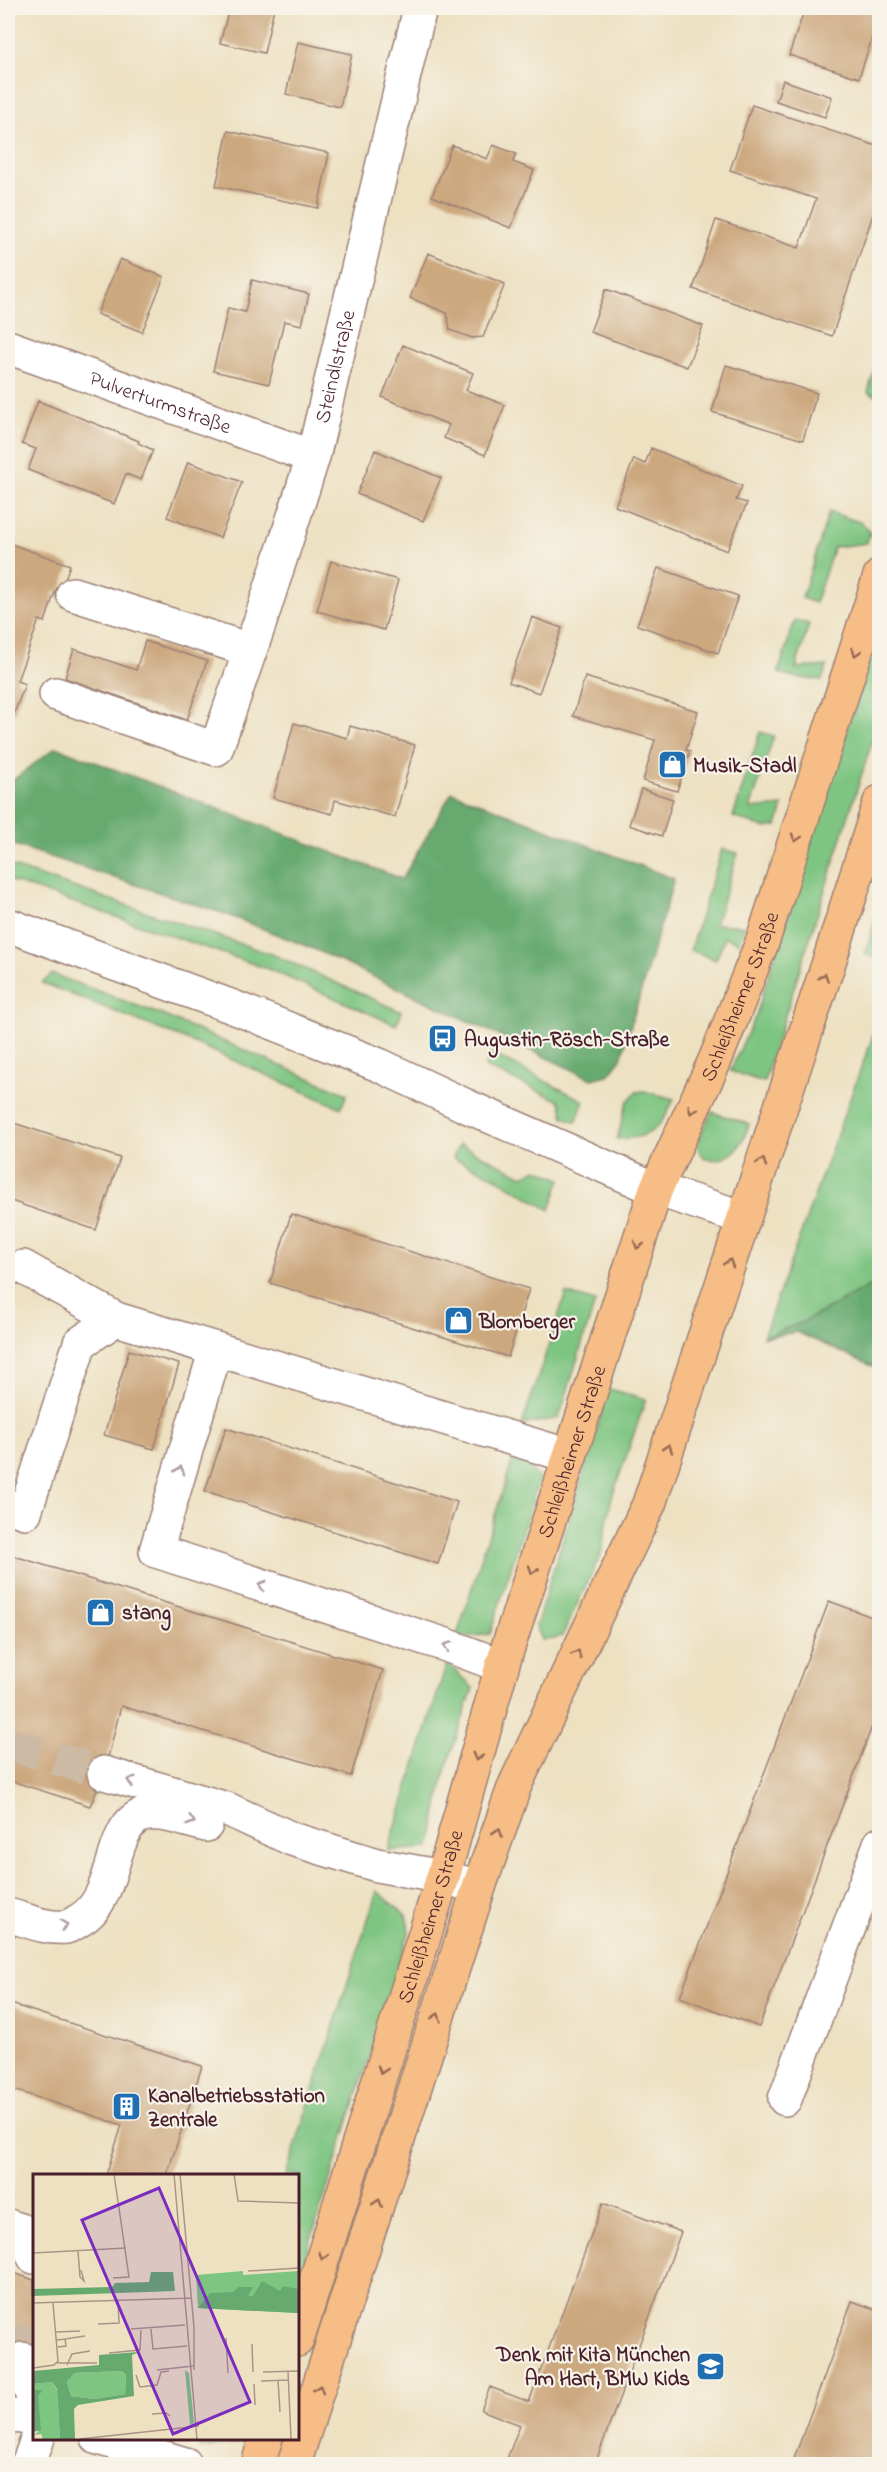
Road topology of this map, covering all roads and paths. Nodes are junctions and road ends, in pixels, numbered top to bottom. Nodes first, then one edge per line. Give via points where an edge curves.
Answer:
1 (420, 8) edge
2 (8, 346) edge
3 (313, 457) junction
4 (879, 576) edge
5 (73, 594) dead end
6 (250, 650) junction
7 (57, 694) dead end
8 (879, 802) edge
9 (9, 932) edge
10 (656, 1189) junction
11 (744, 1218) junction
12 (23, 1267) dead end
13 (116, 1319) junction
14 (216, 1349) junction
15 (570, 1456) junction
16 (8, 1506) edge
17 (502, 1666) junction
18 (104, 1773) tunnel mouth
19 (224, 1819) junction
20 (879, 1844) edge
21 (443, 1876) junction
22 (479, 1887) junction
23 (8, 1915) edge
24 (785, 2099) dead end
25 (8, 2226) edge
26 (33, 2255) edge
27 (298, 2337) edge
28 (23, 2359) tunnel mouth
29 (33, 2396) edge
30 (8, 2415) edge
31 (33, 2419) edge
32 (38, 2439) edge
33 (101, 2439) edge
34 (266, 2439) edge
35 (28, 2464) edge
36 (185, 2464) edge
37 (258, 2464) edge
38 (294, 2464) edge

1 - 3 street, Steindlstraße
2 - 3 street, Pulverturmstraße
3 - 6 street, Steindlstraße
4 -> 10 main road, Schleißheimer Straße via 763,940 716,1058
5 - 6 street
6 - 7 street, Steindlstraße via 216,749
11 -> 8 main road, Schleißheimer Straße
9 - 10 street via 233,1007 378,1065
10 - 11 street
10 -> 15 main road, Schleißheimer Straße
22 -> 11 main road, Schleißheimer Straße via 515,1785 649,1504
12 - 13 street
13 - 14 street
13 - 16 street via 80,1343 25,1512
14 - 15 street
17 -> 14 street via 156,1551
15 -> 17 main road, Schleißheimer Straße
17 -> 21 main road, Schleißheimer Straße
19 -> 18 street
19 - 21 street via 377,1865
23 -> 19 street via 45,1926 68,1927 89,1916 101,1901 124,1830 141,1816
20 - 24 street
21 - 22 street
21 -> 27 main road, Schleißheimer Straße
38 -> 22 main road, Schleißheimer Straße
25 - 26 street via 23,2231
28 - 29 street via 21,2368
30 - 31 street
32 - 35 street
33 - 36 street
34 - 37 main road

